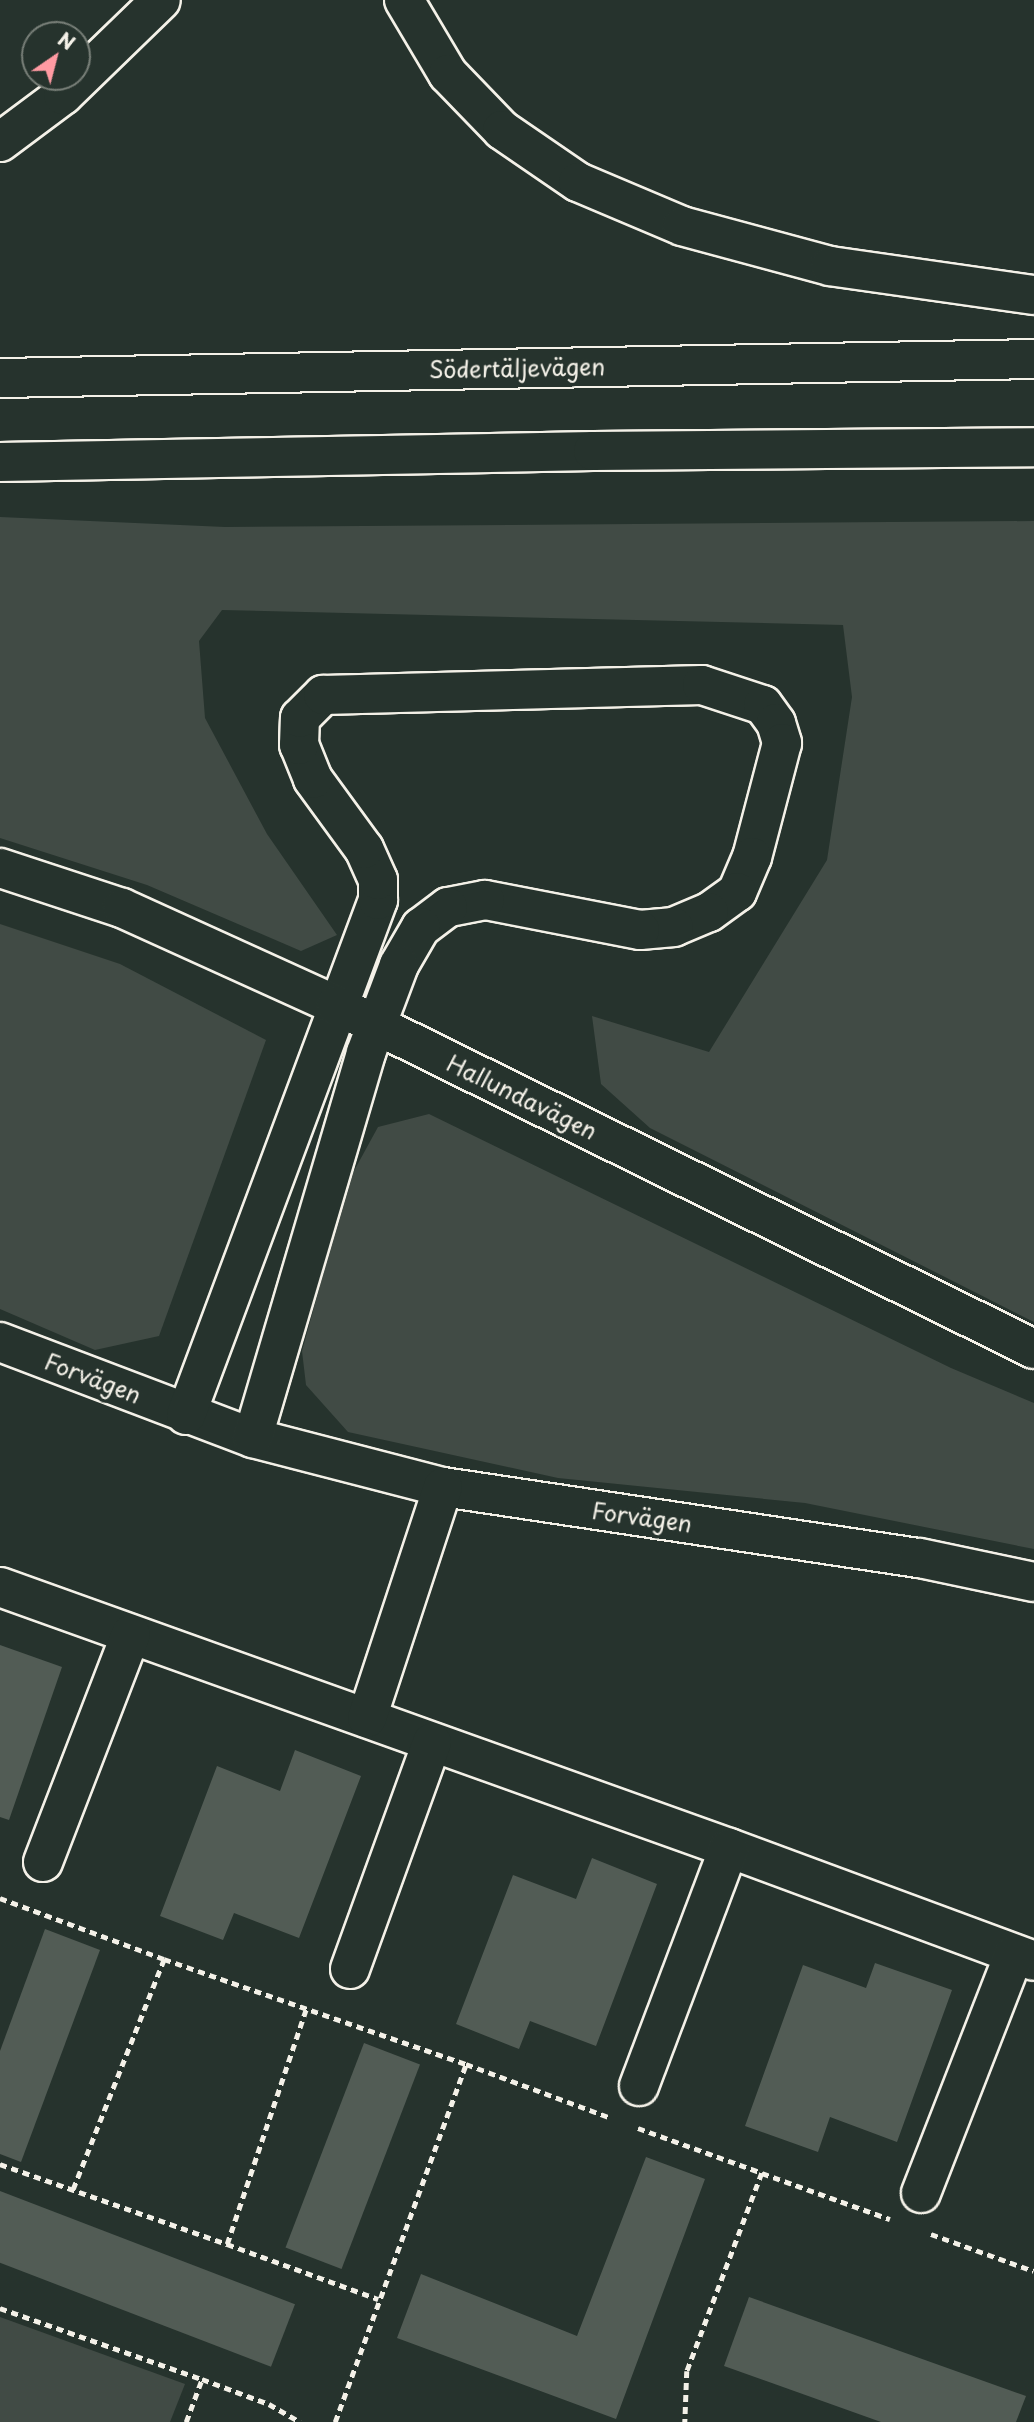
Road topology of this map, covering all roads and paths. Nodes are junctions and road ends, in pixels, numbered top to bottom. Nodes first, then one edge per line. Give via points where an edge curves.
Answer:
1 (161, 0) edge
2 (404, 0) edge
3 (0, 142) edge
4 (1034, 295) edge
5 (1034, 359) edge
6 (0, 378) edge
7 (1028, 448) edge
8 (0, 462) edge
9 (0, 868) edge
10 (336, 1005) junction
11 (378, 1026) junction
12 (0, 1342) edge
13 (1034, 1349) edge
14 (186, 1415) junction
15 (253, 1438) junction
16 (443, 1488) junction
17 (1034, 1582) edge
18 (0, 1587) edge
19 (131, 1634) junction
20 (366, 1718) junction
21 (432, 1741) junction
22 (729, 1848) junction
23 (43, 1862) dead end
24 (0, 1898) edge
25 (1024, 1958) edge
26 (164, 1959) junction
27 (349, 1969) dead end
28 (306, 2009) junction
29 (466, 2064) junction
30 (639, 2086) dead end
31 (621, 2121) dead end
32 (634, 2126) dead end
33 (0, 2164) edge
34 (73, 2189) junction
35 (921, 2193) dead end
36 (227, 2244) junction
37 (378, 2299) junction
38 (0, 2308) edge
39 (202, 2379) junction
40 (186, 2422) edge
41 (300, 2422) edge
42 (335, 2422) edge
43 (685, 2422) edge

1 - 3 main road via 63,95
2 - 4 main road via 447,74 502,131 578,182 682,226 830,266
5 - 6 main road, Södertäljevägen
7 - 8 main road
9 - 10 main road, Hallundavägen via 122,908
10 - 11 main road, Hallundavägen
10 - 11 main road via 378,900 378,880 365,849 313,779 299,745 300,718 323,695 702,685 763,705 776,723 782,743 752,857 737,892 709,912 674,926 640,930 485,900 448,907 421,927 399,965
10 - 14 main road
11 - 13 main road, Hallundavägen
11 - 15 main road via 366,1053
12 - 14 main road, Forvägen
14 - 15 main road, Forvägen
15 - 16 main road, Forvägen
16 - 17 main road, Forvägen via 920,1558
16 - 20 main road
18 - 19 main road
19 - 20 main road
19 - 23 main road
20 - 21 main road
21 - 22 main road
21 - 27 main road
22 - 25 main road
22 - 30 main road
24 - 26 path
25 - 35 main road
26 - 28 path
26 - 34 path
28 - 29 path
28 - 36 path
29 - 31 path
29 - 37 path
32 - 43 path via 762,2173 687,2371
33 - 34 path
34 - 36 path
36 - 37 path
37 - 42 path
38 - 39 path
39 - 40 path
39 - 41 path via 269,2404

